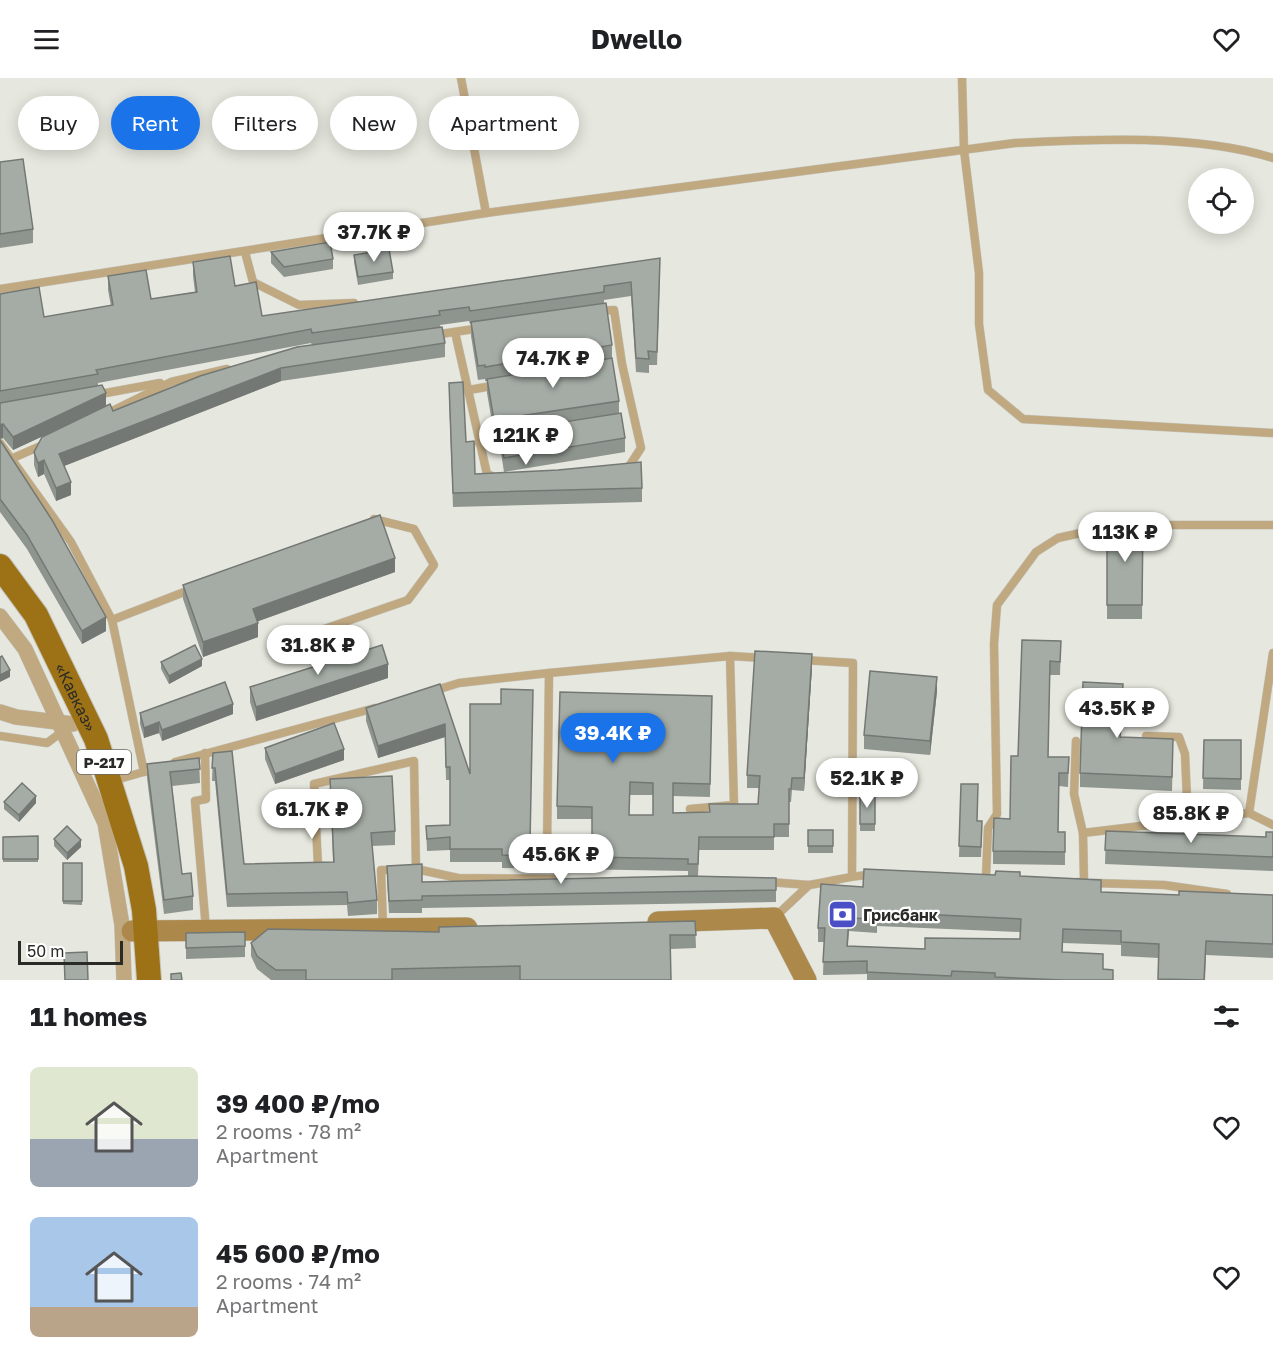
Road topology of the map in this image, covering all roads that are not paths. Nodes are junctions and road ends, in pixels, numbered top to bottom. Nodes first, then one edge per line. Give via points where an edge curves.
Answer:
1 (461, 78) edge
2 (962, 78) edge
3 (964, 150) junction
4 (1273, 158) edge
5 (486, 213) junction
6 (245, 252) junction
7 (0, 289) edge
8 (354, 303) edge
9 (586, 313) edge
10 (487, 327) edge
11 (455, 332) junction
12 (421, 337) edge
13 (622, 364) junction
14 (241, 366) edge
15 (610, 366) edge
16 (171, 382) junction
17 (504, 384) edge
18 (469, 390) junction
19 (89, 396) edge
20 (100, 417) edge
21 (634, 419) junction
22 (623, 421) edge
23 (1273, 433) edge
24 (523, 436) edge
25 (50, 442) edge
26 (0, 443) edge
27 (479, 443) junction
28 (13, 458) junction
29 (619, 470) edge
30 (500, 479) edge
31 (364, 523) edge
32 (1273, 525) edge
33 (0, 566) edge
34 (201, 585) edge
35 (0, 590) edge
36 (0, 616) edge
37 (112, 620) junction
38 (281, 644) dead end
39 (1273, 653) edge
40 (730, 656) junction
41 (769, 659) edge
42 (793, 660) edge
43 (549, 673) junction
44 (426, 693) edge
45 (383, 705) edge
46 (0, 712) edge
47 (66, 726) junction
48 (0, 736) edge
49 (1146, 736) edge
50 (1076, 741) dead end
51 (205, 753) junction
52 (165, 766) edge
53 (154, 769) edge
54 (144, 772) junction
55 (111, 782) junction
56 (690, 808) dead end
57 (1250, 813) junction
58 (1188, 822) junction
59 (1273, 825) edge
60 (1083, 833) junction
61 (547, 850) edge
62 (318, 866) edge
63 (416, 869) junction
64 (852, 875) junction
65 (880, 875) edge
66 (976, 877) edge
67 (986, 878) junction
68 (997, 878) edge
69 (562, 879) edge
70 (759, 882) edge
71 (1073, 882) edge
72 (1084, 882) junction
73 (809, 885) junction
74 (1235, 895) edge
75 (774, 918) junction
76 (635, 923) edge
77 (383, 928) junction
78 (485, 928) edge
79 (139, 931) junction
80 (206, 931) junction
81 (124, 980) edge
82 (136, 980) edge
83 (149, 980) edge
84 (806, 980) edge

1 - 5 lane
2 - 3 lane
3 - 4 lane via 1102,138 1241,148
3 - 5 lane
3 - 23 lane via 988,390 1023,418
5 - 6 lane
6 - 7 lane
6 - 8 lane via 253,282 299,305
9 - 13 lane via 614,310
10 - 11 lane
11 - 12 lane
11 - 18 lane
13 - 15 lane
13 - 21 lane
14 - 16 lane
16 - 19 lane
16 - 20 lane
17 - 18 lane
18 - 27 lane
21 - 22 lane
21 - 29 lane via 641,448 630,468
24 - 27 lane
25 - 28 lane
26 - 28 lane
27 - 30 lane via 487,474
28 - 37 lane via 71,542
31 - 38 lane via 375,518 414,529 434,564 408,600
32 - 67 lane via 1112,525 1058,538 1036,552 997,605 997,814 988,828
33 - 55 main road, «Кавказ» / Р-217 via 36,615 96,739
34 - 37 lane
35 - 47 main road, «Кавказ» / Р-217 via 26,626
36 - 47 street via 25,649
37 - 54 lane
39 - 57 lane
40 - 41 lane
40 - 43 lane
40 - 56 lane via 734,805
42 - 64 lane via 853,663
43 - 44 lane via 459,683
43 - 61 lane
45 - 51 lane
46 - 47 street
47 - 48 lane via 47,743
47 - 79 main road, «Кавказ» / Р-217 via 87,751 122,856
47 - 81 street via 105,823 122,925
49 - 58 lane via 1179,737 1185,754
50 - 60 lane via 1074,794
51 - 52 lane
51 - 80 lane via 206,799 195,801
53 - 54 lane
54 - 55 lane
55 - 79 main road, «Кавказ» / Р-217 via 136,866
57 - 58 lane
57 - 59 lane
58 - 60 lane
60 - 72 lane
62 - 63 lane via 314,784 414,761
63 - 69 lane via 458,878
63 - 77 lane via 381,870
64 - 65 lane
64 - 73 lane
66 - 67 lane
67 - 68 lane
70 - 73 lane
71 - 72 lane
72 - 74 lane via 1164,885
73 - 75 lane
75 - 76 street
75 - 84 street
77 - 78 street
77 - 80 street
79 - 80 street
79 - 82 main road, «Кавказ» / Р-217
79 - 83 main road, «Кавказ» / Р-217

